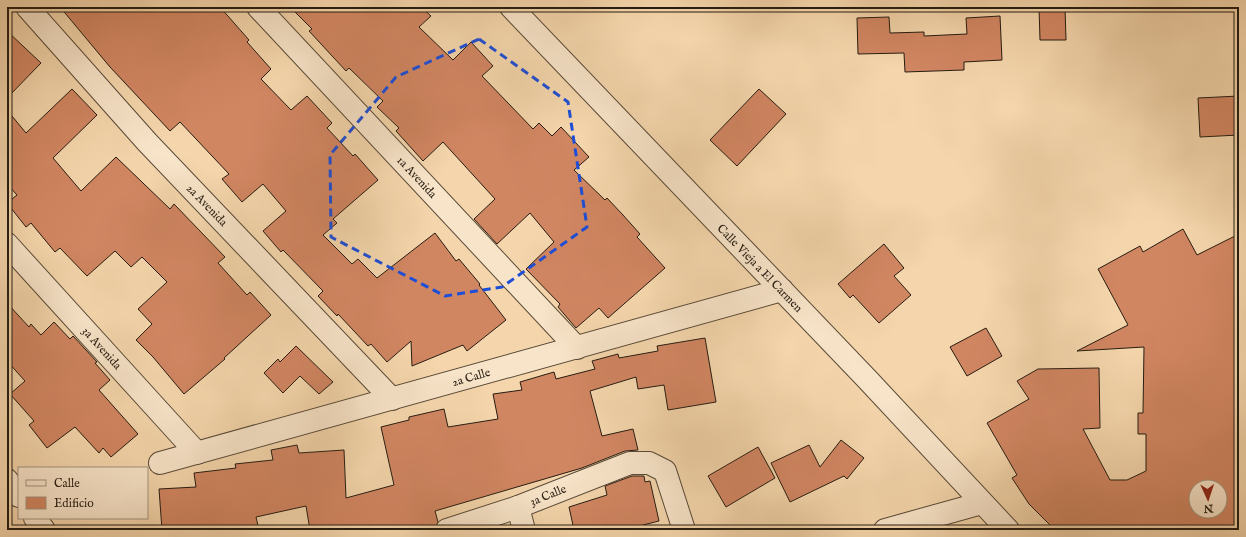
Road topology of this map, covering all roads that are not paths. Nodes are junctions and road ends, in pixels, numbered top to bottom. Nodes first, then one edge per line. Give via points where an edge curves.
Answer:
1 (27, 7) edge
2 (258, 7) edge
3 (511, 7) edge
4 (7, 244) edge
5 (782, 290) junction
6 (577, 348) junction
7 (392, 399) junction
8 (197, 453) junction
9 (160, 463) dead end
10 (7, 480) edge
11 (18, 495) edge
12 (982, 503) junction
13 (518, 507) junction
14 (36, 519) edge
15 (44, 530) edge
16 (447, 530) edge
17 (524, 530) edge
18 (684, 530) edge
19 (885, 530) edge
20 (1008, 530) edge

1 - 7 street, 2a Avenida via 147,142
2 - 6 street, 1a Avenida
3 - 5 street, Calle Vieja a El Carmen
4 - 8 street, 3a Avenida
5 - 6 street, 2a Calle
5 - 12 street, Calle Vieja a El Carmen
6 - 7 street, 2a Calle
7 - 8 street, 2a Calle
8 - 9 street, 2a Calle
10 - 11 street
12 - 19 street
12 - 20 street, Calle Vieja a El Carmen
13 - 16 street, 3a Calle
13 - 17 street
13 - 18 street, 3a Calle via 630,463 649,463 665,471
14 - 15 street

